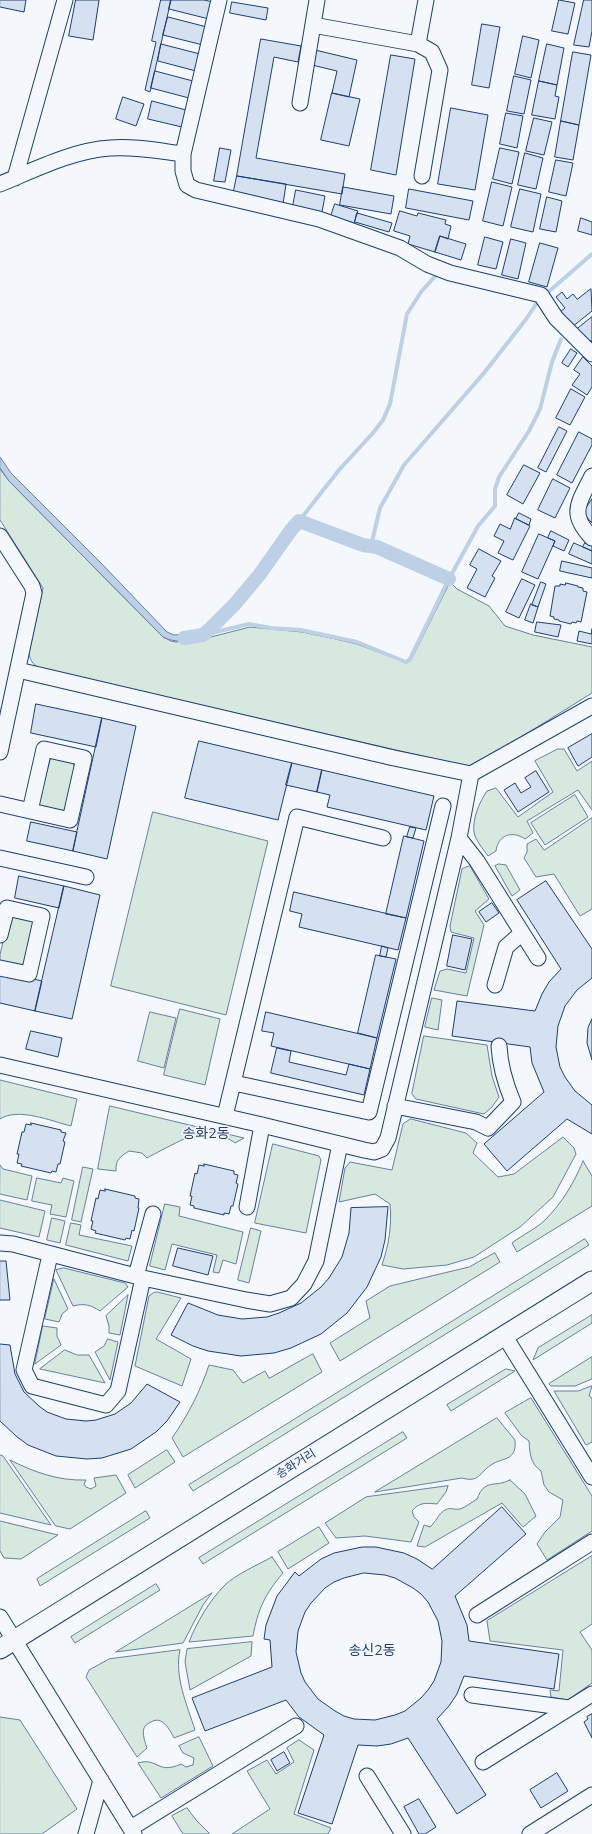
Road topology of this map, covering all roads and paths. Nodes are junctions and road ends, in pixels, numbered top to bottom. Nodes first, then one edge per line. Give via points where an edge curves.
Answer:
1 (65, 0) edge
2 (219, 0) edge
3 (317, 0) edge
4 (426, 0) edge
5 (313, 25) junction
6 (418, 44) junction
7 (300, 103) dead end
8 (183, 154) junction
9 (422, 176) dead end
10 (14, 178) junction
11 (0, 184) edge
12 (592, 354) edge
13 (592, 476) edge
14 (0, 536) edge
15 (592, 538) edge
16 (18, 670) junction
17 (592, 706) edge
18 (0, 752) edge
19 (471, 774) junction
20 (0, 804) edge
21 (443, 806) dead end
22 (30, 811) junction
23 (383, 838) dead end
24 (459, 838) junction
25 (0, 858) edge
26 (86, 877) dead end
27 (2, 916) edge
28 (522, 933) junction
29 (0, 936) edge
30 (538, 958) dead end
31 (0, 968) edge
32 (495, 985) dead end
33 (499, 1046) dead end
34 (0, 1065) edge
35 (234, 1083) junction
36 (395, 1106) junction
37 (225, 1116) junction
38 (262, 1125) junction
39 (340, 1144) junction
40 (247, 1207) dead end
41 (153, 1214) dead end
42 (0, 1243) edge
43 (50, 1254) junction
44 (139, 1277) junction
45 (592, 1281) edge
46 (504, 1335) junction
47 (592, 1476) edge
48 (592, 1542) edge
49 (477, 1615) dead end
50 (0, 1617) edge
51 (7, 1644) edge
52 (592, 1694) edge
53 (472, 1695) dead end
54 (569, 1708) junction
55 (296, 1726) dead end
56 (483, 1762) dead end
57 (368, 1776) dead end
58 (101, 1780) junction
59 (592, 1795) edge
60 (132, 1831) edge
61 (86, 1834) edge
62 (403, 1834) edge
63 (530, 1834) edge

1 - 10 street
2 - 8 street
3 - 5 street
4 - 6 street
5 - 6 street
5 - 7 street
6 - 9 street via 432,52 440,70
8 - 10 street via 128,148 84,151
8 - 12 street via 183,171 187,185 196,190 319,219 400,248 427,264 450,273 542,297 556,318
10 - 11 street
13 - 15 street via 577,508 583,529
14 - 16 street via 34,593
16 - 18 street
16 - 19 street
17 - 19 street
19 - 24 street
20 - 22 street
21 - 35 street via 369,1112
22 - 22 street via 70,820 84,758 44,749
23 - 35 street via 297,817
24 - 28 street
24 - 36 street
25 - 26 street
27 - 29 street
27 - 31 street via 7,908 42,916 29,974
28 - 30 street
28 - 32 street via 506,947
33 - 36 street via 505,1084 513,1102 488,1128 476,1122
34 - 37 street
35 - 37 street
36 - 39 street via 388,1138 382,1149 374,1152
37 - 38 street
38 - 39 street
38 - 40 street
39 - 44 street via 316,1261 304,1284 291,1298 270,1304
41 - 44 street
42 - 43 street
43 - 44 street
43 - 44 street via 24,1370 32,1386 106,1405 118,1391
45 - 46 main road, 송화거리
46 - 47 street
46 - 51 main road, 송화거리
48 - 49 street
50 - 51 street
51 - 58 street
52 - 54 street
53 - 54 street
54 - 56 street
55 - 60 street
57 - 62 street
58 - 60 street
58 - 61 street
59 - 63 street

